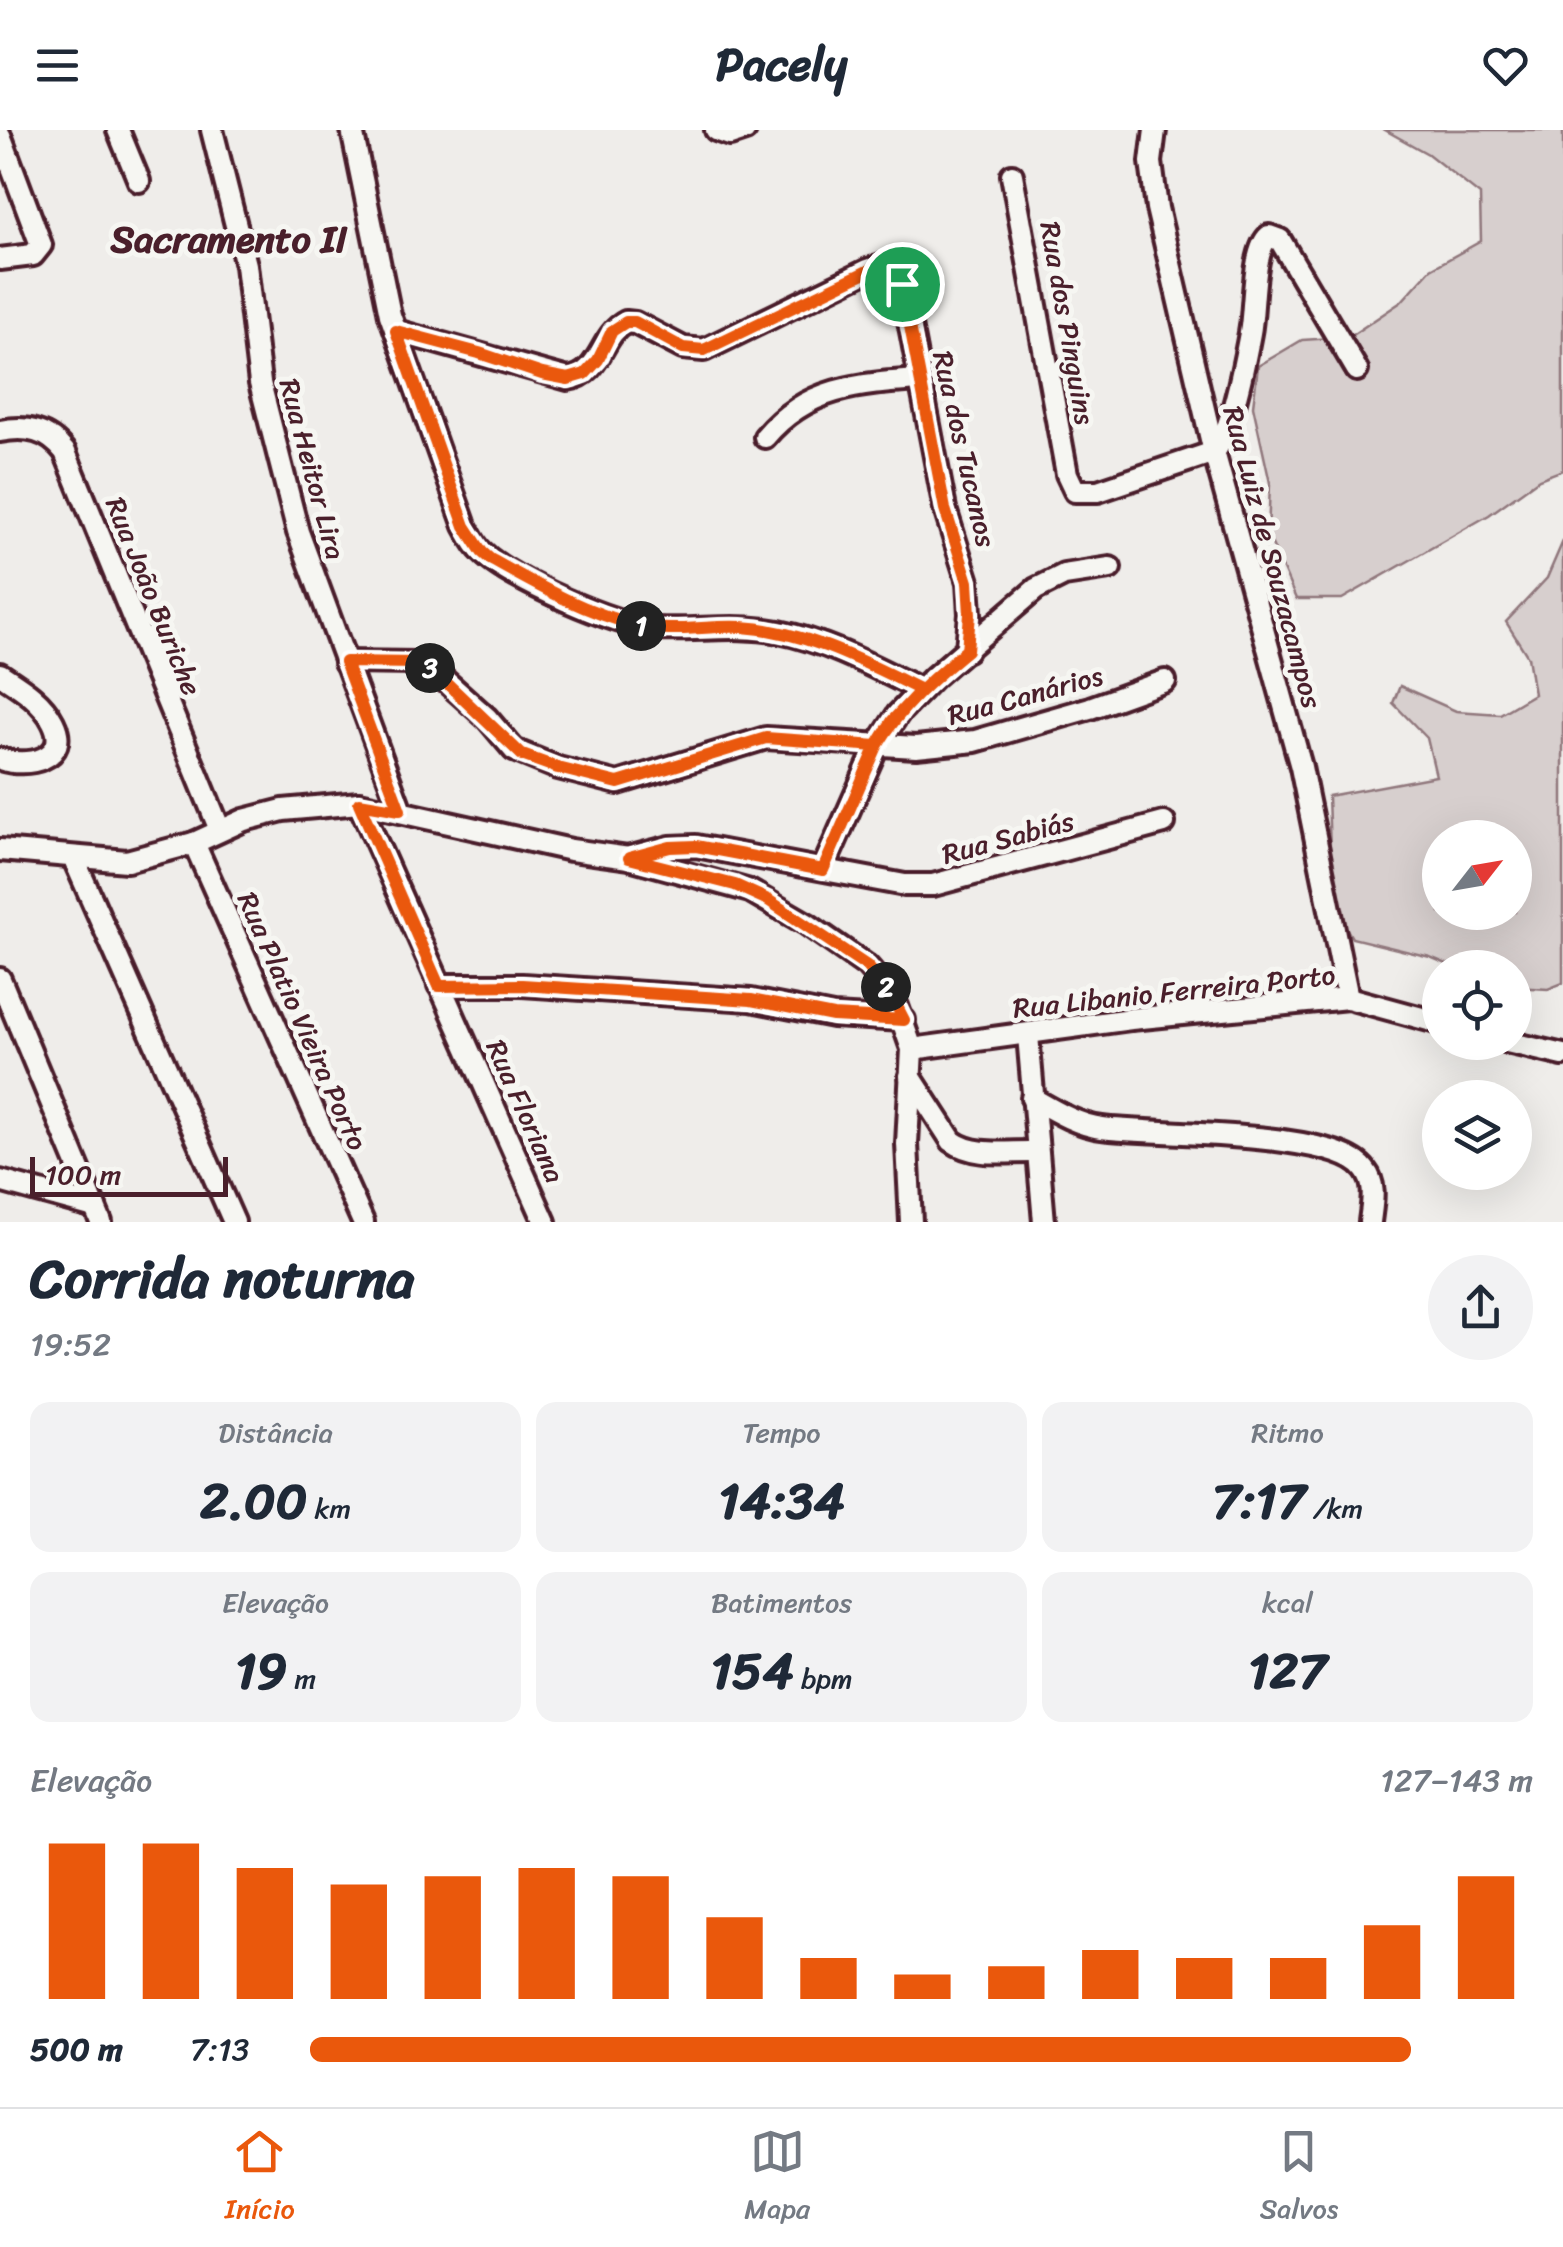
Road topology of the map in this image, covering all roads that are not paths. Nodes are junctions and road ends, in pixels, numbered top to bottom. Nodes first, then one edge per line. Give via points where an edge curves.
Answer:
1 (118, 130) edge
2 (212, 130) edge
3 (352, 130) edge
4 (716, 130) edge
5 (745, 130) edge
6 (1155, 130) edge
7 (0, 135) edge
8 (1012, 174) dead end
9 (139, 181) dead end
10 (0, 259) edge
11 (396, 331) junction
12 (1357, 370) dead end
13 (921, 380) junction
14 (0, 431) edge
15 (765, 437) dead end
16 (1214, 452) junction
17 (1110, 568) dead end
18 (967, 650) junction
19 (345, 662) junction
20 (0, 674) edge
21 (1165, 681) dead end
22 (921, 690) junction
23 (877, 746) junction
24 (0, 759) edge
25 (359, 803) junction
26 (400, 810) junction
27 (1164, 823) dead end
28 (220, 830) junction
29 (194, 843) junction
30 (0, 850) edge
31 (74, 858) junction
32 (629, 858) junction
33 (823, 870) junction
34 (0, 979) edge
35 (439, 986) junction
36 (1348, 998) junction
37 (7, 1010) edge
38 (1422, 1018) edge
39 (904, 1020) junction
40 (1028, 1034) junction
41 (1532, 1048) edge
42 (912, 1050) junction
43 (1563, 1055) edge
44 (910, 1076) junction
45 (1032, 1098) junction
46 (1036, 1152) junction
47 (0, 1181) edge
48 (98, 1214) edge
49 (234, 1222) edge
50 (363, 1222) edge
51 (546, 1222) edge
52 (911, 1222) edge
53 (1044, 1222) edge
54 (1370, 1222) edge

1 - 9 street
2 - 19 street, Rua Heitor Lira via 245,256 260,383 278,460
3 - 11 street
4 - 5 street via 730,136
6 - 16 street, Rua Luiz de Souzacampos via 1152,183
7 - 10 street via 41,245 32,255
8 - 16 street, Rua dos Pinguins via 1075,491 1098,491
11 - 13 street, Rua dos Tucanos via 568,379 585,374 612,331 626,322 683,348 704,350 886,266 904,289
11 - 22 street via 465,526 490,559 600,614 655,629 784,632
12 - 16 street via 1280,240 1269,236 1260,248 1250,333 1229,422
13 - 15 street via 812,398
13 - 18 street, Rua dos Tucanos via 945,509 968,582
14 - 28 street, Rua João Buriche via 36,431 65,452
16 - 36 street, Rua Luiz de Souzacampos via 1301,767
17 - 18 street via 1050,580
18 - 22 street
19 - 23 street, Rua Canários via 431,668 522,755 618,783 766,738
19 - 26 street, Rua Heitor Lira
20 - 24 street via 37,700 58,740 46,759
21 - 23 street, Rua Canários via 975,741
22 - 23 street
23 - 33 street
25 - 26 street
25 - 28 street via 283,810
25 - 35 street, Rua Floriana
26 - 32 street
27 - 33 street, Rua Sabiás via 933,885
28 - 29 street
29 - 31 street via 127,861
29 - 50 street, Rua Platio Vieira Porto
30 - 31 street
31 - 49 street
32 - 33 street, Rua Sabiás via 696,846
32 - 39 street via 768,900 867,966
34 - 37 street
35 - 39 street via 751,1000 833,1016
35 - 51 street, Rua Floriana
36 - 38 street, Rua Libanio Ferreira Porto
36 - 40 street, Rua Libanio Ferreira Porto
37 - 48 street
39 - 42 street
40 - 42 street, Rua Libanio Ferreira Porto
40 - 45 street
41 - 43 street
42 - 44 street
44 - 46 street via 962,1148
44 - 52 street
45 - 46 street
45 - 54 street via 1099,1128 1272,1139 1350,1158 1371,1182
46 - 53 street
47 - 48 street

